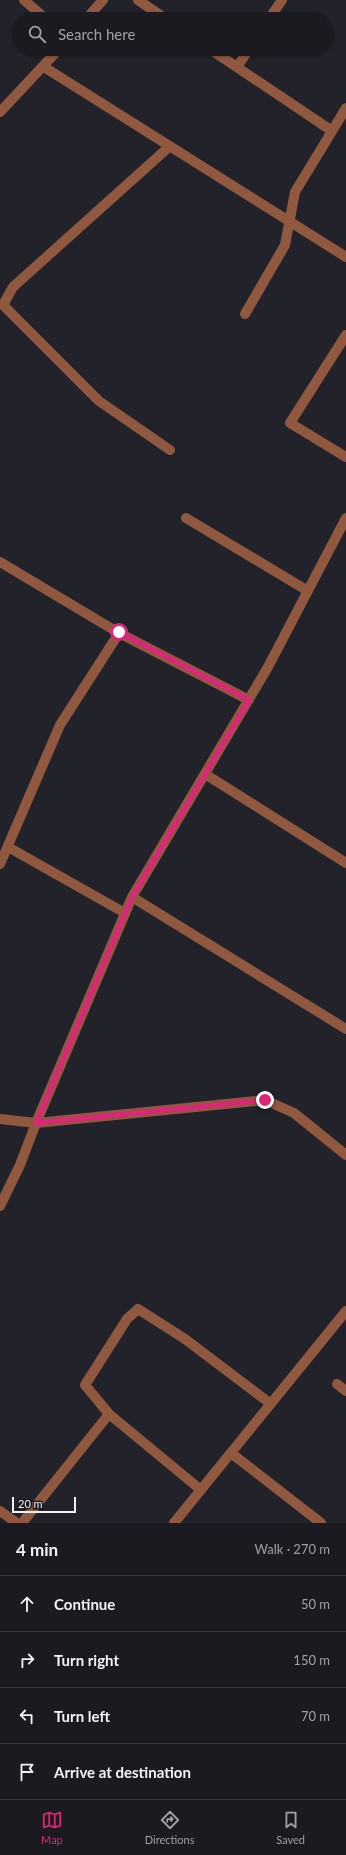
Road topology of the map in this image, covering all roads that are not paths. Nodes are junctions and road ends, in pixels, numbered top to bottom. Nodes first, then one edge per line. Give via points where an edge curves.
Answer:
1 (24, 0) edge
2 (103, 0) edge
3 (138, 0) edge
4 (282, 0) edge
5 (38, 12) edge
6 (92, 12) edge
7 (156, 12) edge
8 (274, 12) edge
9 (52, 56) edge
10 (220, 56) edge
11 (245, 56) edge
12 (44, 67) junction
13 (237, 67) junction
14 (346, 108) edge
15 (0, 112) edge
16 (332, 130) junction
17 (170, 146) junction
18 (289, 220) junction
19 (346, 257) edge
20 (245, 314) dead end
21 (346, 335) edge
22 (170, 450) dead end
23 (346, 457) edge
24 (186, 518) dead end
25 (346, 518) edge
26 (0, 562) edge
27 (308, 591) junction
28 (119, 632) junction
29 (249, 700) junction
30 (205, 774) junction
31 (8, 847) junction
32 (346, 863) edge
33 (0, 864) edge
34 (132, 897) junction
35 (125, 913) junction
36 (346, 1029) edge
37 (0, 1119) edge
38 (36, 1123) junction
39 (346, 1155) edge
40 (0, 1206) edge
41 (346, 1311) edge
42 (337, 1384) dead end
43 (346, 1391) edge
44 (271, 1404) junction
45 (109, 1414) junction
46 (231, 1453) junction
47 (201, 1490) junction
48 (0, 1511) edge
49 (17, 1523) edge
50 (22, 1523) edge
51 (174, 1523) edge
52 (320, 1523) edge

1 - 5 street
2 - 6 street
3 - 7 street
4 - 8 street
9 - 12 street
10 - 13 street
11 - 13 street
12 - 15 street
12 - 17 street
13 - 16 street
14 - 16 street
16 - 18 street via 295,192
17 - 18 street
17 - 22 street via 13,287 3,305 99,401
18 - 19 street
18 - 20 street via 286,245
21 - 23 street via 290,423
24 - 27 street
25 - 27 street
26 - 28 street
27 - 29 street
28 - 29 street
28 - 31 street via 60,725
29 - 30 street
30 - 32 street
30 - 34 street
31 - 33 street
31 - 35 street
34 - 35 street
34 - 36 street
35 - 38 street
37 - 38 street
38 - 39 street via 265,1100 294,1113
38 - 40 street via 20,1166
41 - 44 street
42 - 43 street
44 - 45 street via 184,1339 138,1309 127,1319 86,1385
44 - 46 street
45 - 47 street
45 - 50 street
46 - 47 street
46 - 52 street
47 - 51 street
48 - 49 street

